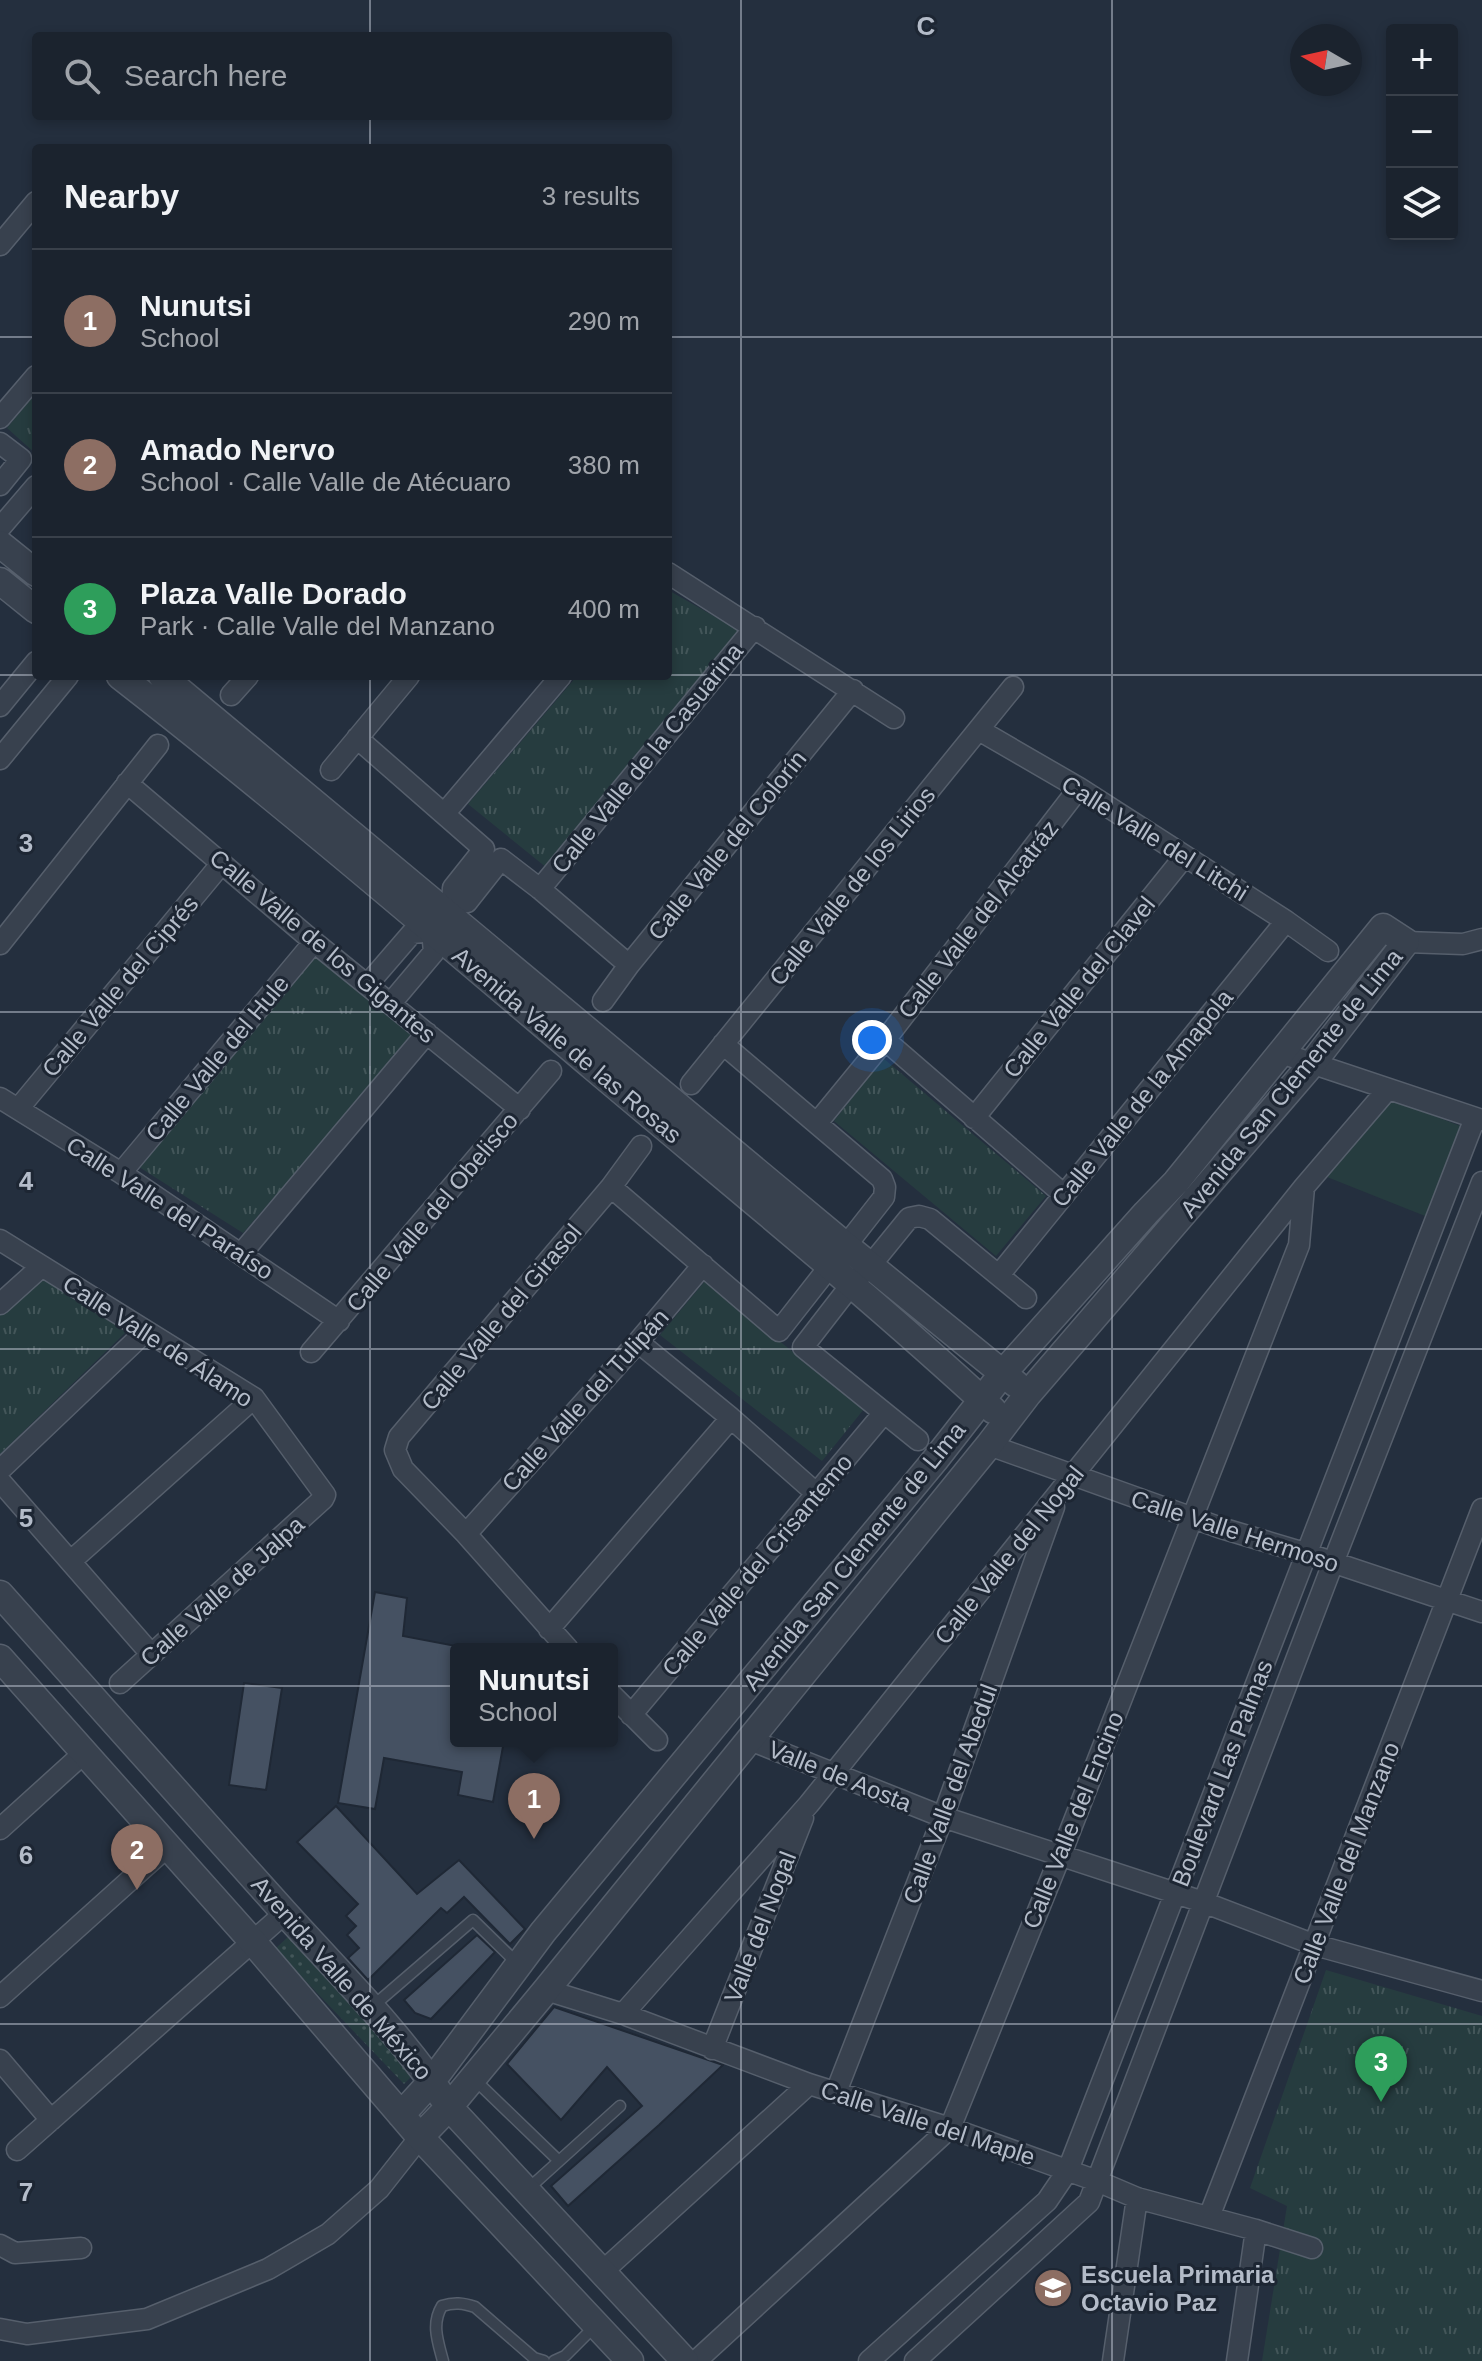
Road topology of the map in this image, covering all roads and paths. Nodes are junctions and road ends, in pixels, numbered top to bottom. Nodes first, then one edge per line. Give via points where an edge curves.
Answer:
1 (32, 208) edge
2 (0, 245) edge
3 (32, 381) edge
4 (0, 418) edge
5 (0, 443) edge
6 (0, 485) edge
7 (32, 491) edge
8 (0, 528) edge
9 (0, 544) edge
10 (32, 570) edge
11 (672, 575) edge
12 (0, 581) edge
13 (32, 607) edge
14 (755, 627) junction
15 (32, 667) edge
16 (65, 680) edge
17 (125, 680) edge
18 (167, 680) edge
19 (244, 680) edge
20 (406, 680) edge
21 (558, 680) edge
22 (1013, 687) dead end
23 (853, 690) junction
24 (231, 695) dead end
25 (0, 706) edge
26 (894, 718) dead end
27 (979, 730) junction
28 (357, 738) junction
29 (158, 745) dead end
30 (0, 759) edge
31 (331, 770) dead end
32 (127, 783) junction
33 (1079, 788) junction
34 (444, 814) junction
35 (492, 854) junction
36 (1184, 857) junction
37 (222, 863) junction
38 (540, 889) junction
39 (444, 916) junction
40 (1286, 921) junction
41 (314, 942) junction
42 (1406, 942) junction
43 (1472, 942) edge
44 (0, 944) edge
45 (1328, 951) dead end
46 (629, 965) junction
47 (368, 984) junction
48 (603, 1001) dead end
49 (391, 1003) junction
50 (427, 1033) junction
51 (885, 1040) junction
52 (723, 1044) junction
53 (1281, 1053) junction
54 (1311, 1065) junction
55 (551, 1071) dead end
56 (691, 1084) dead end
57 (1388, 1089) junction
58 (0, 1098) edge
59 (18, 1109) junction
60 (520, 1109) junction
61 (974, 1118) junction
62 (1479, 1119) edge
63 (817, 1123) junction
64 (641, 1146) dead end
65 (121, 1173) junction
66 (1482, 1182) edge
67 (611, 1187) junction
68 (1304, 1187) junction
69 (1063, 1194) junction
70 (0, 1240) edge
71 (846, 1246) junction
72 (241, 1254) junction
73 (703, 1265) junction
74 (829, 1266) junction
75 (870, 1266) junction
76 (41, 1267) junction
77 (999, 1275) junction
78 (851, 1285) junction
79 (1026, 1298) dead end
80 (0, 1304) edge
81 (339, 1321) junction
82 (145, 1332) junction
83 (638, 1342) junction
84 (311, 1352) dead end
85 (1003, 1373) junction
86 (1028, 1394) junction
87 (254, 1398) junction
88 (982, 1400) junction
89 (883, 1414) junction
90 (731, 1418) junction
91 (1006, 1422) junction
92 (918, 1440) dead end
93 (989, 1445) junction
94 (0, 1470) edge
95 (1073, 1476) junction
96 (0, 1481) edge
97 (817, 1494) junction
98 (1059, 1494) junction
99 (323, 1499) joint
100 (1482, 1509) edge
101 (1192, 1518) junction
102 (466, 1534) junction
103 (1308, 1554) junction
104 (71, 1561) junction
105 (1333, 1563) junction
106 (0, 1594) edge
107 (1447, 1600) junction
108 (1482, 1612) edge
109 (549, 1629) junction
110 (562, 1643) edge
111 (151, 1654) junction
112 (1, 1663) edge
113 (120, 1683) dead end
114 (618, 1701) edge
115 (631, 1715) junction
116 (657, 1740) dead end
117 (750, 1740) junction
118 (84, 1753) junction
119 (831, 1773) junction
120 (809, 1804) junction
121 (943, 1817) junction
122 (0, 1829) edge
123 (168, 1846) junction
124 (1061, 1854) junction
125 (1175, 1894) junction
126 (1203, 1902) junction
127 (285, 1913) junction
128 (253, 1942) junction
129 (1315, 1945) junction
130 (519, 1964) junction
131 (546, 1990) junction
132 (1482, 1991) edge
133 (0, 1997) edge
134 (372, 2007) junction
135 (623, 2014) junction
136 (712, 2049) junction
137 (0, 2060) edge
138 (473, 2078) junction
139 (432, 2081) junction
140 (809, 2084) junction
141 (836, 2092) junction
142 (620, 2106) dead end
143 (449, 2107) junction
144 (401, 2115) junction
145 (51, 2120) junction
146 (950, 2128) junction
147 (420, 2137) junction
148 (17, 2150) dead end
149 (559, 2161) junction
150 (1068, 2170) junction
151 (1097, 2181) junction
152 (526, 2190) junction
153 (1137, 2198) junction
154 (1209, 2217) junction
155 (1256, 2230) junction
156 (0, 2245) edge
157 (81, 2248) dead end
158 (1312, 2248) dead end
159 (602, 2272) junction
160 (596, 2325) junction
161 (0, 2329) edge
162 (443, 2361) edge
163 (544, 2361) edge
164 (554, 2361) edge
165 (630, 2361) edge
166 (685, 2361) edge
167 (696, 2361) edge
168 (869, 2361) edge
169 (915, 2361) edge
170 (1113, 2361) edge
171 (1237, 2361) edge

1 - 2 street
3 - 4 street
5 - 6 street via 21,459
7 - 8 street
9 - 10 street
11 - 14 street
12 - 13 street
14 - 23 street
14 - 38 street, Calle Valle de la Casuarina
15 - 25 street
16 - 30 street
17 - 39 street, Avenida Valle de las Rosas
18 - 39 street, Avenida Valle de las Rosas
19 - 24 street
20 - 28 street
21 - 34 street
22 - 27 street, Calle Valle de los Lirios
23 - 26 street
23 - 46 street, Calle Valle del Colorín
27 - 33 street, Calle Valle del Litchi
27 - 52 street, Calle Valle de los Lirios
28 - 31 street
28 - 34 street
29 - 32 street
32 - 37 street, Calle Valle de los Gigantes
32 - 44 street
33 - 36 street, Calle Valle del Litchi
33 - 51 street, Calle Valle del Alcatráz
34 - 35 street
35 - 38 street
35 - 39 street via 453,888
36 - 40 street, Calle Valle del Litchi
36 - 61 street, Calle Valle del Clavel
37 - 41 street, Calle Valle de los Gigantes
37 - 59 street, Calle Valle del Ciprés
38 - 46 street
39 - 47 street via 412,933
39 - 49 street via 434,952
39 - 71 street, Avenida Valle de las Rosas
39 - 74 street, Avenida Valle de las Rosas
40 - 45 street, Calle Valle del Litchi
40 - 69 street, Calle Valle de la Amapola
41 - 47 street, Calle Valle de los Gigantes
41 - 65 street, Calle Valle del Hule
42 - 43 street
42 - 53 street, Avenida San Clemente de Lima via 1383,927
42 - 54 street, Avenida San Clemente de Lima
46 - 48 street, Calle Valle del Colorín
47 - 49 street, Calle Valle de los Gigantes
49 - 50 street, Calle Valle de los Gigantes
50 - 60 street, Calle Valle de los Gigantes
50 - 72 street
51 - 61 street
51 - 63 street, Calle Valle del Alcatráz
52 - 56 street, Calle Valle de los Lirios
52 - 63 street
53 - 54 street
53 - 85 street, Avenida San Clemente de Lima via 1176,1182
54 - 57 street
54 - 86 street, Avenida San Clemente de Lima
55 - 60 street, Calle Valle del Obelisco
57 - 62 street
57 - 68 street, Calle Valle del Nogal
58 - 59 street, Calle Valle del Paraíso
59 - 65 street, Calle Valle del Paraíso
60 - 81 street, Calle Valle del Obelisco
61 - 69 street
62 - 103 street, Boulevard Las Palmas
63 - 71 street via 885,1187 884,1197
64 - 67 street, Calle Valle del Girasol
65 - 72 street, Calle Valle del Paraíso
66 - 105 street, Boulevard Las Palmas
67 - 73 street
67 - 102 street, Calle Valle del Girasol via 399,1437 395,1450 403,1469
68 - 95 street, Calle Valle del Nogal
68 - 101 street, Calle Valle del Encino via 1299,1245
69 - 77 street, Calle Valle de la Amapola
70 - 76 street, Calle Valle de Álamo
71 - 74 street
71 - 75 street, Avenida Valle de las Rosas
72 - 81 street, Calle Valle del Paraíso
73 - 74 street via 779,1331
73 - 83 street, Calle Valle del Tulipán
74 - 78 street, Avenida Valle de las Rosas
75 - 77 street via 909,1218 919,1216 930,1219
75 - 78 street
75 - 85 street, Avenida Valle de las Rosas
76 - 80 street
76 - 82 street, Calle Valle de Álamo
77 - 79 street
78 - 88 street, Avenida Valle de las Rosas
78 - 89 street via 803,1347
81 - 84 street, Calle Valle del Obelisco
82 - 87 street, Calle Valle de Álamo
82 - 94 street
83 - 90 street
83 - 102 street, Calle Valle del Tulipán
85 - 86 street, Avenida Valle de las Rosas
85 - 88 street, Avenida San Clemente de Lima
86 - 91 street, Avenida San Clemente de Lima
87 - 99 street, Calle Valle de Álamo via 323,1490
87 - 104 street
88 - 91 street, Avenida Valle de las Rosas
88 - 130 street, Avenida San Clemente de Lima
89 - 92 street
89 - 97 street, Calle Valle del Crisantemo
90 - 97 street
90 - 109 street
91 - 93 street, Avenida San Clemente de Lima
93 - 95 street, Calle Valle Hermoso
93 - 117 street, Avenida San Clemente de Lima
95 - 98 street, Calle Valle del Nogal
95 - 101 street, Calle Valle Hermoso
96 - 104 street
97 - 115 street, Calle Valle del Crisantemo
98 - 119 street, Calle Valle del Nogal
98 - 121 street, Calle Valle del Abedul
99 - 111 street, Calle Valle de Jalpa
100 - 107 street, Calle Valle del Manzano
101 - 103 street, Calle Valle Hermoso
101 - 124 street, Calle Valle del Encino
102 - 109 street
103 - 105 street, Calle Valle Hermoso
103 - 125 street, Boulevard Las Palmas
104 - 111 street
105 - 107 street, Calle Valle Hermoso
105 - 126 street, Boulevard Las Palmas
106 - 127 street, Avenida Valle de México
107 - 108 street, Calle Valle Hermoso
107 - 129 street, Calle Valle del Manzano
109 - 110 street
111 - 113 street, Calle Valle de Jalpa
112 - 118 street, Avenida Valle de México
114 - 115 street
115 - 116 street
117 - 119 street, Valle de Aosta
117 - 131 street, Avenida San Clemente de Lima
118 - 122 street
118 - 123 street, Avenida Valle de México
119 - 120 street, Calle Valle del Nogal
119 - 121 street, Valle de Aosta
120 - 135 street, Calle Valle del Nogal
120 - 136 street, Valle del Nogal
121 - 124 street, Valle de Aosta
121 - 141 street, Calle Valle del Abedul
123 - 128 street, Avenida Valle de México
123 - 133 street
124 - 125 street, Valle de Aosta
124 - 146 street, Calle Valle del Encino
125 - 126 street, Valle de Aosta
125 - 150 street, Boulevard Las Palmas
126 - 129 street, Valle de Aosta
126 - 151 street, Boulevard Las Palmas
127 - 128 street
127 - 134 street, Avenida Valle de México
128 - 144 street, Avenida Valle de México
128 - 145 street
129 - 132 street, Valle de Aosta
129 - 154 street, Calle Valle del Manzano
130 - 134 lane via 473,1920
130 - 139 street, Avenida San Clemente de Lima
131 - 135 street, Calle Valle del Maple
131 - 138 street, Avenida San Clemente de Lima
134 - 139 street, Avenida Valle de México
135 - 136 street, Calle Valle del Maple
136 - 140 street, Calle Valle del Maple
137 - 145 street
138 - 143 street, Avenida San Clemente de Lima
138 - 149 lane
139 - 143 street, Avenida Valle de México
139 - 144 street, Avenida San Clemente de Lima
140 - 141 street, Calle Valle del Maple
140 - 159 street
141 - 146 street, Calle Valle del Maple
142 - 149 lane
143 - 147 street, Avenida San Clemente de Lima
143 - 152 street, Avenida Valle de México
144 - 147 street, Avenida Valle de México
145 - 148 street
146 - 150 street, Calle Valle del Maple
146 - 167 street, Calle Valle del Encino
147 - 160 street, Avenida Valle de México
147 - 161 street via 379,2189 328,2234 268,2269 147,2319 27,2334
149 - 152 lane
150 - 151 street, Calle Valle del Maple
150 - 168 street, Boulevard Las Palmas via 1047,2201
151 - 153 street, Calle Valle del Maple
151 - 169 street, Boulevard Las Palmas via 1089,2202 1071,2221
152 - 159 street, Avenida Valle de México
153 - 154 street, Calle Valle del Maple
153 - 170 street
154 - 155 street, Calle Valle del Maple
155 - 158 street, Calle Valle del Maple
155 - 171 street
156 - 157 street via 15,2253
159 - 166 street, Avenida Valle de México
160 - 164 lane
160 - 165 street, Avenida Valle de México
162 - 163 lane via 436,2321 442,2306 463,2303

